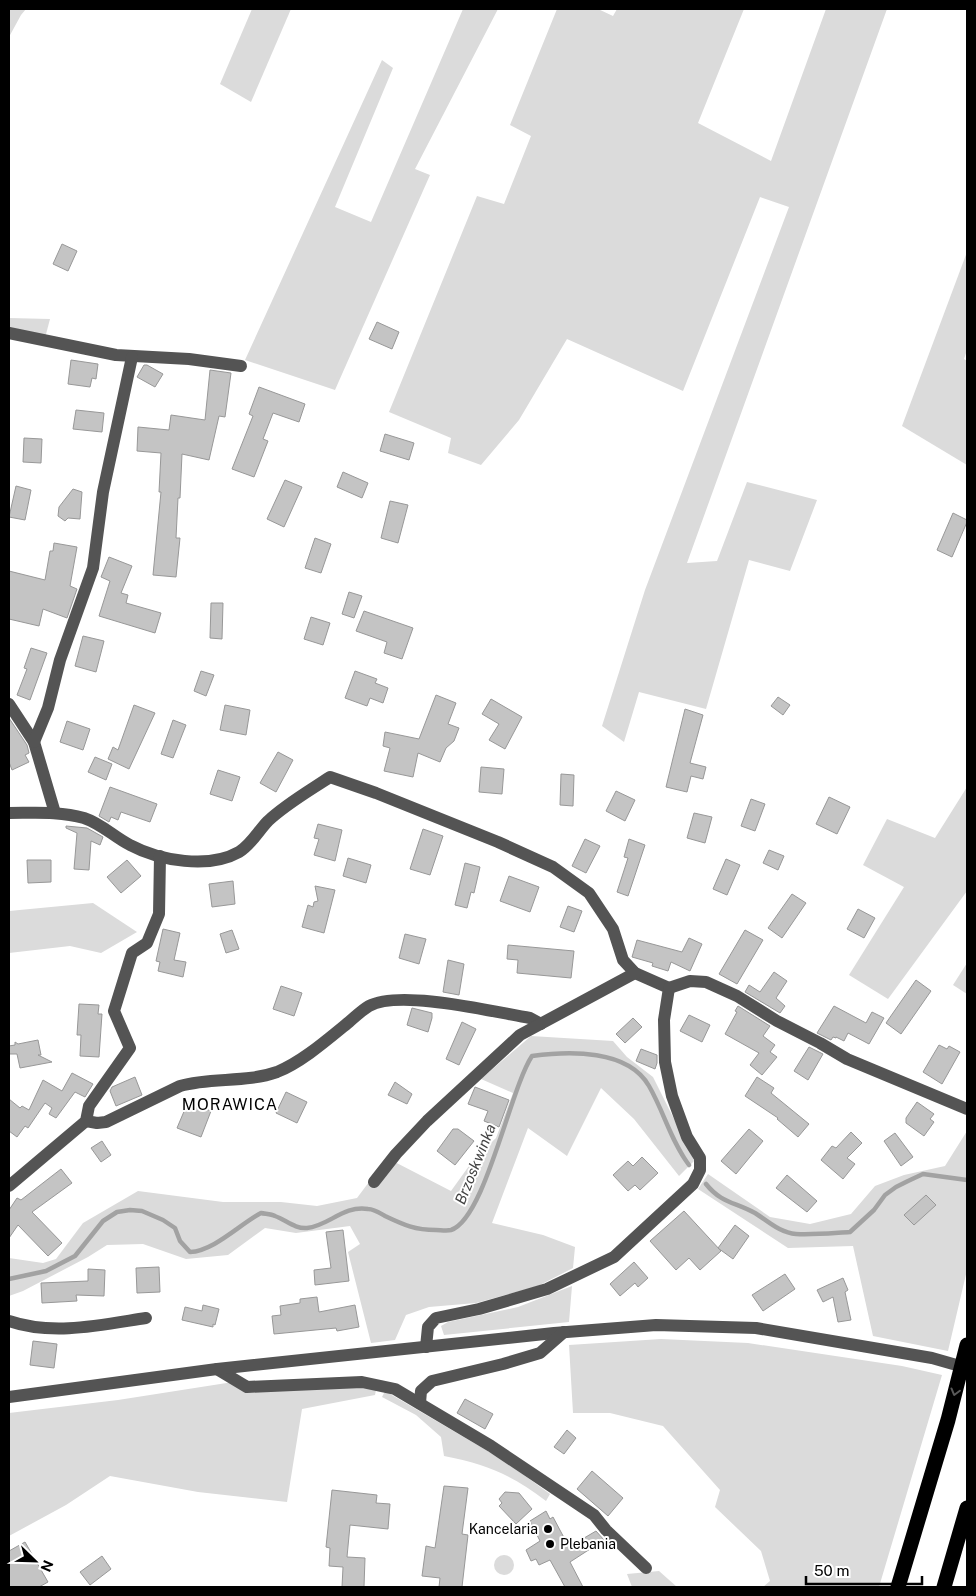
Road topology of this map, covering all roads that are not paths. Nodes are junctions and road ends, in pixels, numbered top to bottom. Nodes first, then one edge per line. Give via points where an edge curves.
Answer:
1 (9, 333) edge
2 (132, 357) junction
3 (240, 366) dead end
4 (9, 704) edge
5 (34, 742) junction
6 (9, 813) edge
7 (55, 813) junction
8 (160, 856) junction
9 (636, 973) junction
10 (669, 988) junction
11 (541, 1024) junction
12 (967, 1109) edge
13 (86, 1121) junction
14 (374, 1182) dead end
15 (9, 1186) edge
16 (146, 1318) dead end
17 (9, 1321) edge
18 (564, 1332) junction
19 (967, 1345) edge
20 (426, 1347) junction
21 (967, 1368) edge
22 (217, 1369) junction
23 (9, 1397) edge
24 (420, 1404) junction
25 (966, 1513) edge
26 (646, 1568) dead end
27 (898, 1587) edge
28 (944, 1587) edge

1 - 2 street
2 - 3 street via 189,359
2 - 5 street via 103,492 93,568
4 - 5 street
5 - 7 street
6 - 7 street
7 - 8 street via 85,819 107,829 130,846
8 - 9 street via 191,862 215,861 241,851 269,820 330,777 513,848 553,867 589,893 613,929 623,960
8 - 13 street via 159,914 147,943 132,953 114,1011 130,1048 89,1106
9 - 10 street
9 - 11 street
10 - 12 street via 690,982 706,982 737,996 847,1059
10 - 20 street via 664,1020 665,1062 672,1096 687,1137 700,1158 700,1170 693,1184 614,1258 547,1289 436,1318 428,1327
11 - 13 street via 530,1018 421,999 389,1000 370,1005 319,1046 278,1071 260,1076 192,1082 106,1122
11 - 14 street via 520,1035 427,1120
13 - 15 street
16 - 17 street via 76,1328 46,1328
18 - 20 street
18 - 21 street via 656,1325 756,1328 932,1358
18 - 24 street via 540,1353 432,1381 421,1391
19 -> 27 highway
20 - 22 street
22 - 23 street
22 - 24 street via 248,1387 362,1382 395,1389
24 - 26 street via 491,1446 594,1515
25 - 28 highway

